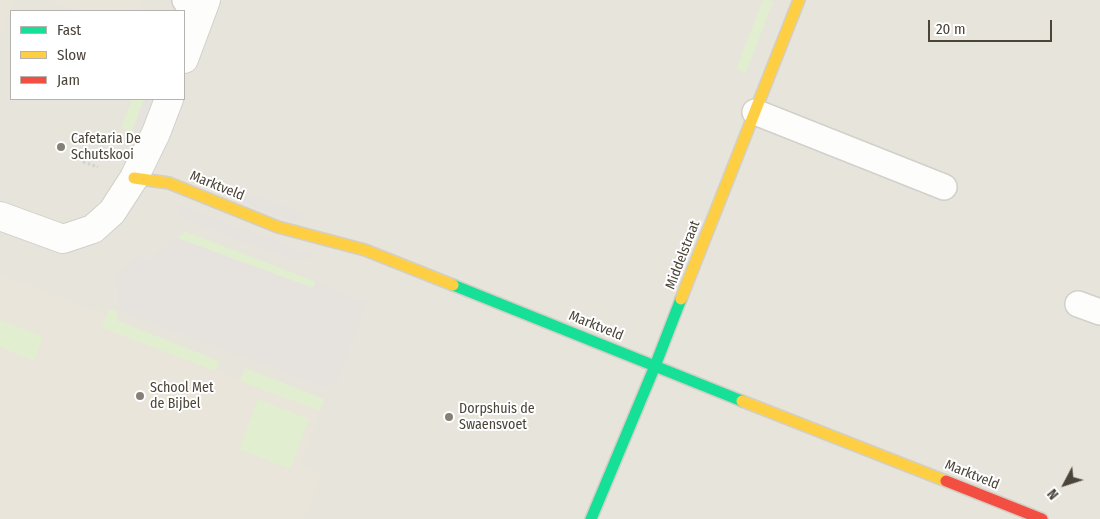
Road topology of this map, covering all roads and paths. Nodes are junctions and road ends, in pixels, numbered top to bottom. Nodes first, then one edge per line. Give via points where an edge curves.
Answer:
1 (799, 0) edge
2 (196, 7) edge
3 (185, 55) edge
4 (169, 100) edge
5 (755, 112) junction
6 (83, 162) dead end
7 (98, 167) dead end
8 (134, 178) junction
9 (944, 187) dead end
10 (0, 216) edge
11 (655, 366) junction
12 (591, 519) edge
13 (1042, 519) edge

1 - 5 street, Middelstraat
2 - 3 street
4 - 8 street
5 - 9 lane
5 - 11 street, Middelstraat
6 - 7 path
8 - 10 street via 112,212 93,229 63,239
8 - 11 street, Marktveld via 169,183 278,227 365,250
11 - 12 street, Middelstraat
11 - 13 street, Marktveld

